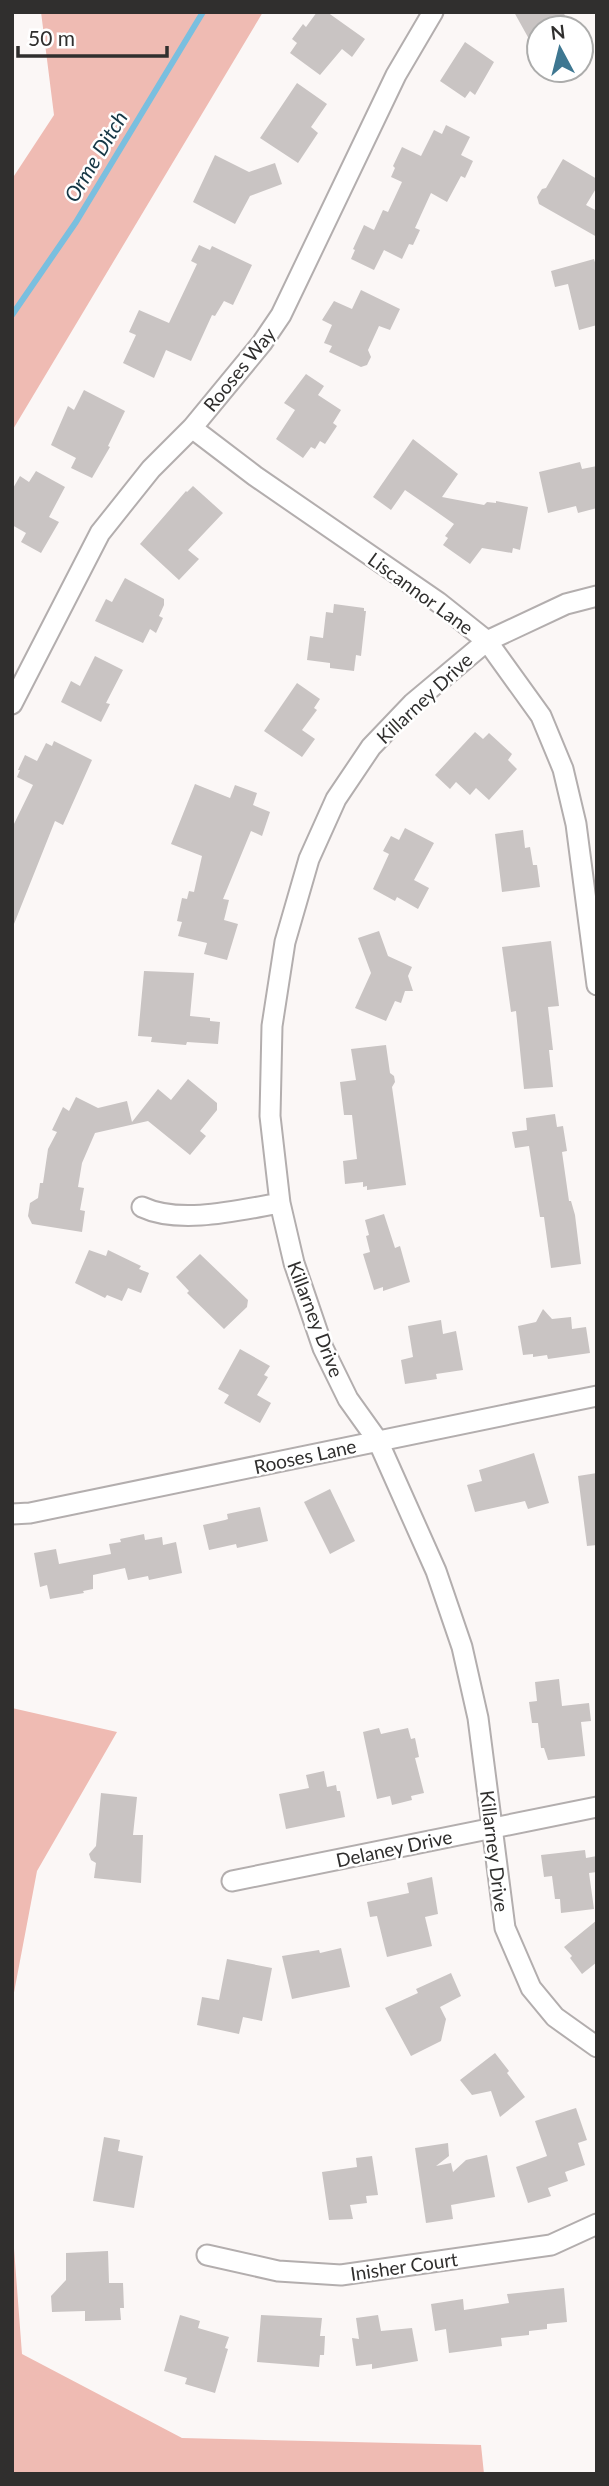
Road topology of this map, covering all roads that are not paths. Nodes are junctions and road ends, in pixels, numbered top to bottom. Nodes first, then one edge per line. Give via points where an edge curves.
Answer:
1 (433, 12) edge
2 (192, 428) junction
3 (597, 596) edge
4 (487, 641) junction
5 (12, 704) edge
6 (597, 985) edge
7 (280, 1203) junction
8 (142, 1207) dead end
9 (597, 1396) edge
10 (378, 1441) junction
11 (12, 1514) edge
12 (597, 1807) edge
13 (492, 1828) junction
14 (232, 1881) dead end
15 (597, 2047) edge
16 (597, 2224) edge
17 (207, 2255) dead end

1 - 2 street, Rooses Way via 396,75 281,316
2 - 4 street, Liscannor Lane
2 - 5 street, Rooses Way via 151,469 100,533
3 - 4 street, Killarney Drive via 566,604
4 - 6 street, Liscannor Lane via 541,716 563,769 576,824
4 - 7 street, Killarney Drive via 371,747 336,799 309,859 285,942 272,1026 270,1116
7 - 8 street via 201,1216
7 - 10 street, Killarney Drive via 294,1263 323,1348 348,1399
9 - 10 street, Rooses Lane
10 - 11 street, Rooses Lane
10 - 13 street, Killarney Drive via 436,1571 462,1647 478,1718
12 - 13 street, Delaney Drive
13 - 14 street, Delaney Drive
13 - 15 street, Killarney Drive via 505,1928 531,1988 555,2017
16 - 17 street, Inisher Court via 551,2245 341,2274 278,2271

